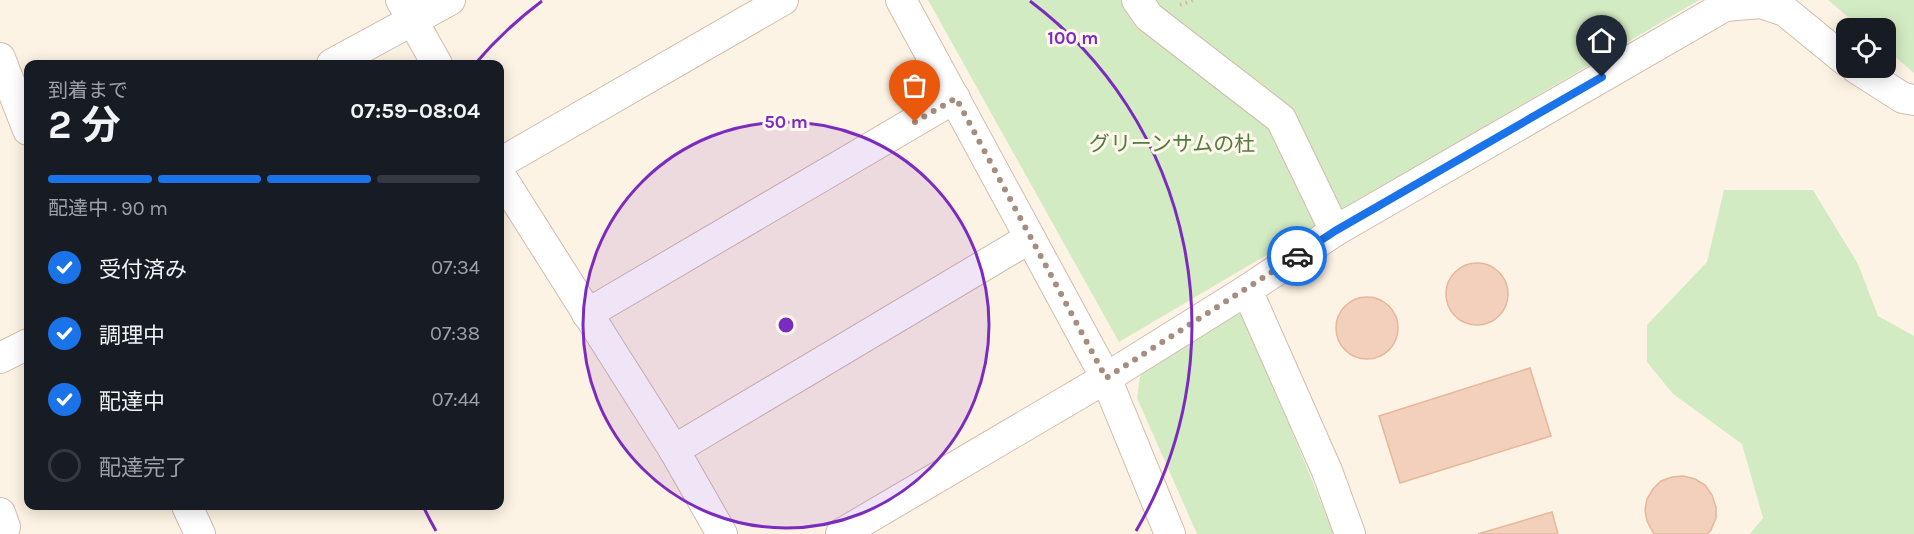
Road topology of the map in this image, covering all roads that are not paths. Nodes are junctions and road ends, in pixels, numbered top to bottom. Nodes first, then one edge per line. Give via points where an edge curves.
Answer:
1 (450, 0) edge
2 (783, 0) edge
3 (901, 0) edge
4 (1137, 0) edge
5 (407, 11) edge
6 (1836, 53) edge
7 (0, 58) edge
8 (338, 60) edge
9 (435, 60) edge
10 (1872, 78) edge
11 (956, 98) junction
12 (1914, 100) edge
13 (24, 120) edge
14 (504, 161) edge
15 (504, 181) edge
16 (1335, 231) junction
17 (1030, 238) junction
18 (1247, 290) junction
19 (587, 314) junction
20 (24, 346) edge
21 (0, 358) edge
22 (1106, 378) junction
23 (674, 450) junction
24 (189, 510) edge
25 (0, 513) edge
26 (0, 529) edge
27 (200, 534) edge
28 (722, 534) edge
29 (841, 534) edge
30 (1170, 534) edge
31 (1350, 534) edge

1 - 5 street
2 - 14 street
3 - 11 street
4 - 16 street via 1149,17 1281,120
5 - 8 street
5 - 9 street
6 - 16 street via 1785,11 1761,3 1725,6
7 - 13 street
10 - 12 street via 1903,98
11 - 17 street
11 - 19 street
15 - 19 street
16 - 18 street
17 - 22 street
17 - 23 street
18 - 22 street
18 - 31 street via 1327,471
19 - 23 street
20 - 21 street
22 - 29 street
22 - 30 street
23 - 28 street
24 - 27 street
25 - 26 street via 6,526

